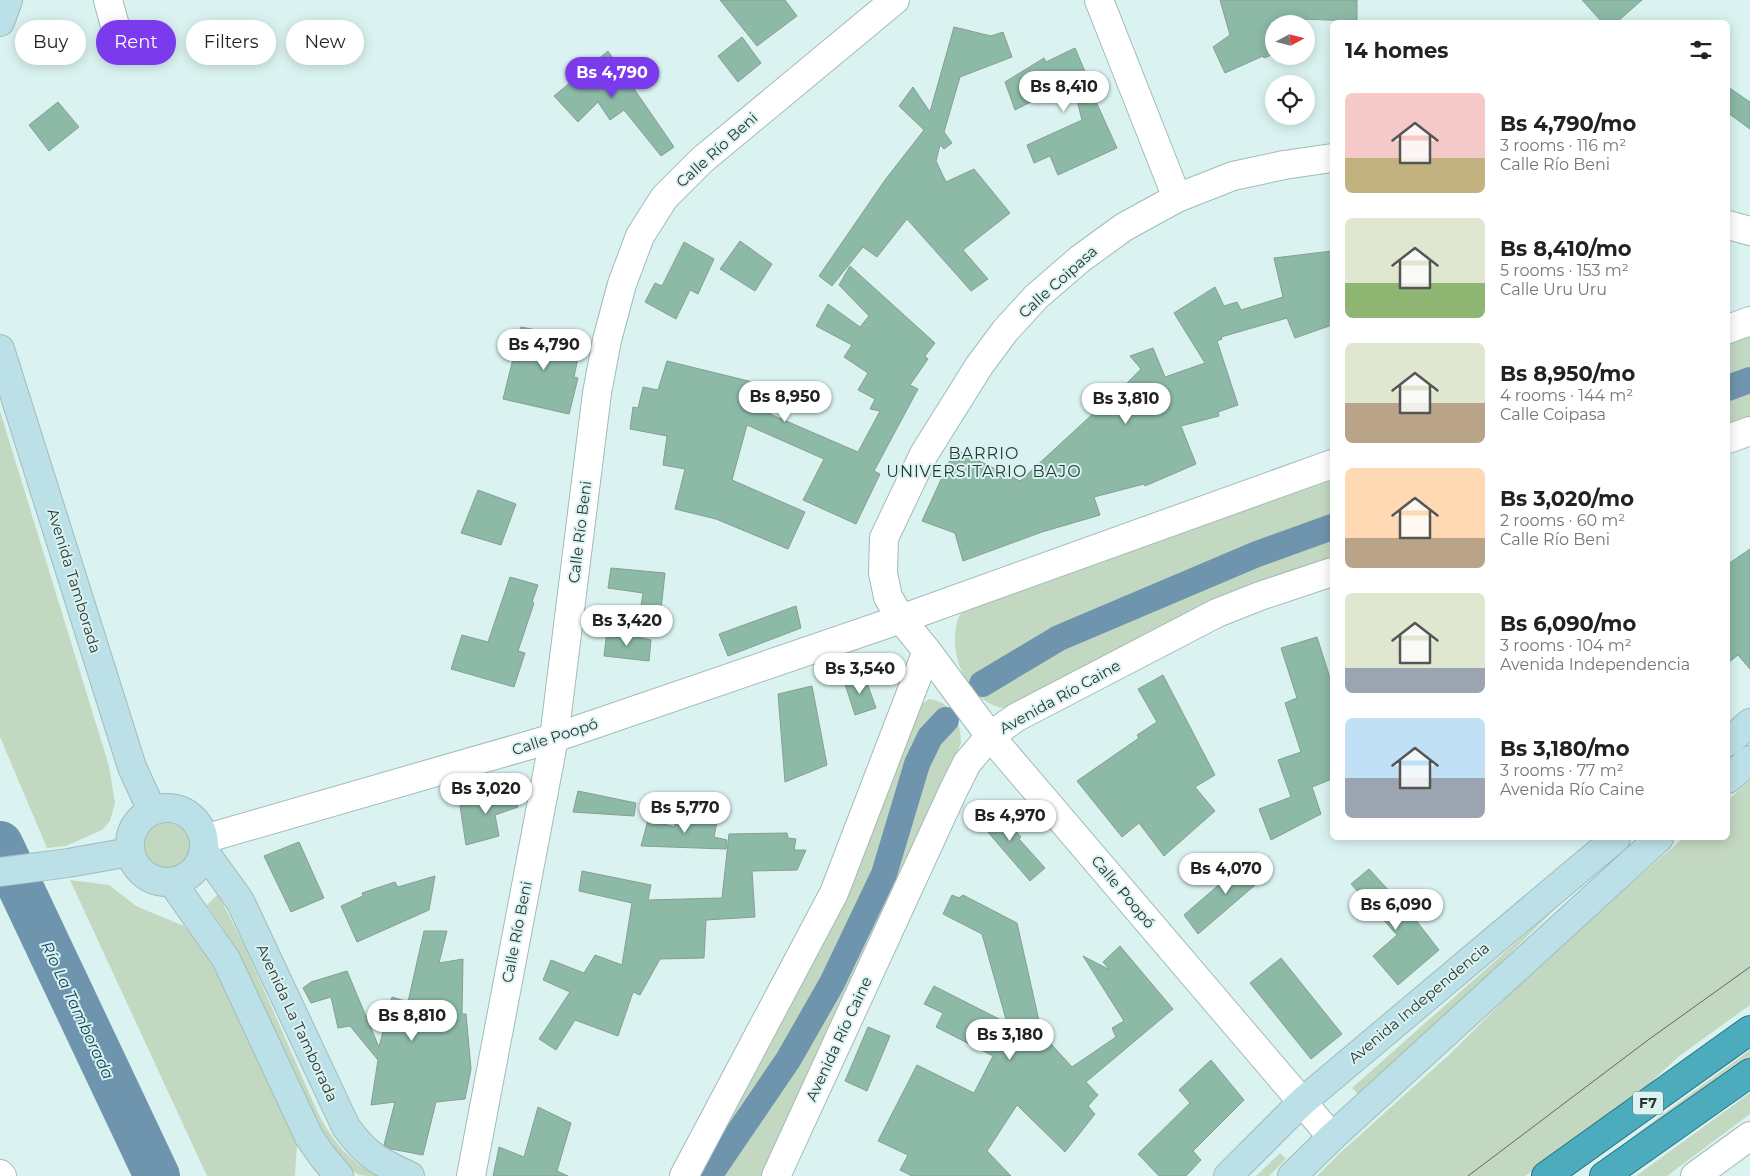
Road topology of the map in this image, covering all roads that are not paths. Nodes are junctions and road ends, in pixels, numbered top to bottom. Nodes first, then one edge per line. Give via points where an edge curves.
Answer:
1 (8, 0) edge
2 (108, 0) edge
3 (895, 0) edge
4 (1099, 0) edge
5 (113, 20) edge
6 (0, 22) edge
7 (1330, 158) edge
8 (1177, 198) junction
9 (1730, 226) edge
10 (1750, 231) edge
11 (1750, 321) edge
12 (1730, 328) edge
13 (0, 349) edge
14 (1750, 431) edge
15 (1730, 438) edge
16 (1330, 465) edge
17 (1330, 573) edge
18 (901, 619) junction
19 (927, 651) junction
20 (1750, 723) edge
21 (990, 736) junction
22 (554, 738) junction
23 (1730, 740) edge
24 (1750, 760) edge
25 (1730, 777) edge
26 (152, 811) junction
27 (1614, 840) edge
28 (1658, 840) edge
29 (204, 845) junction
30 (130, 852) junction
31 (0, 872) edge
32 (172, 882) junction
33 (1750, 1030) edge
34 (1750, 1073) edge
35 (1302, 1102) junction
36 (1750, 1136) edge
37 (1332, 1137) junction
38 (339, 1176) edge
39 (410, 1176) edge
40 (471, 1176) edge
41 (684, 1176) edge
42 (776, 1176) edge
43 (1228, 1176) edge
44 (1292, 1176) edge
45 (1546, 1176) edge
46 (1604, 1176) edge
47 (1695, 1176) edge

1 - 6 main road
2 - 5 street
3 - 22 street, Calle Río Beni via 702,160 664,198 640,236 622,284 597,393
4 - 8 street
7 - 8 street, Calle Coipasa via 1284,164 1233,176
8 - 18 street, Calle Coipasa via 1124,227 1080,259 1036,297 979,366 924,454 884,538 886,589
9 - 10 street
11 - 12 street
13 - 26 main road, Avenida Tamborada via 132,767
14 - 15 street
16 - 18 street, Calle Poopó
17 - 21 street, Avenida Río Caine via 1217,613 1017,717
18 - 19 street, Calle Poopó
18 - 22 street, Calle Poopó
19 - 21 street, Calle Poopó
19 - 41 street via 834,893
20 - 23 main road
21 - 35 street, Calle Poopó
21 - 42 street, Avenida Río Caine via 967,763 953,791
22 - 29 street, Calle Poopó
22 - 40 street, Calle Río Beni
24 - 25 main road
26 - 29 main road via 174,808 185,812 200,828
26 - 30 main road via 134,828
27 - 35 main road, Avenida Independencia
28 - 37 main road
29 - 32 main road via 200,863 194,872
29 - 39 main road, Avenida La Tamborada via 240,902 346,1127 360,1146 382,1164
30 - 31 main road
30 - 32 main road via 135,865 146,876 158,882
32 - 38 main road via 226,959 309,1137
33 - 45 highway, F7
34 - 46 highway, F7
35 - 37 street, Calle Poopó
35 - 43 main road, Avenida Independencia
36 - 47 street
37 - 44 main road

